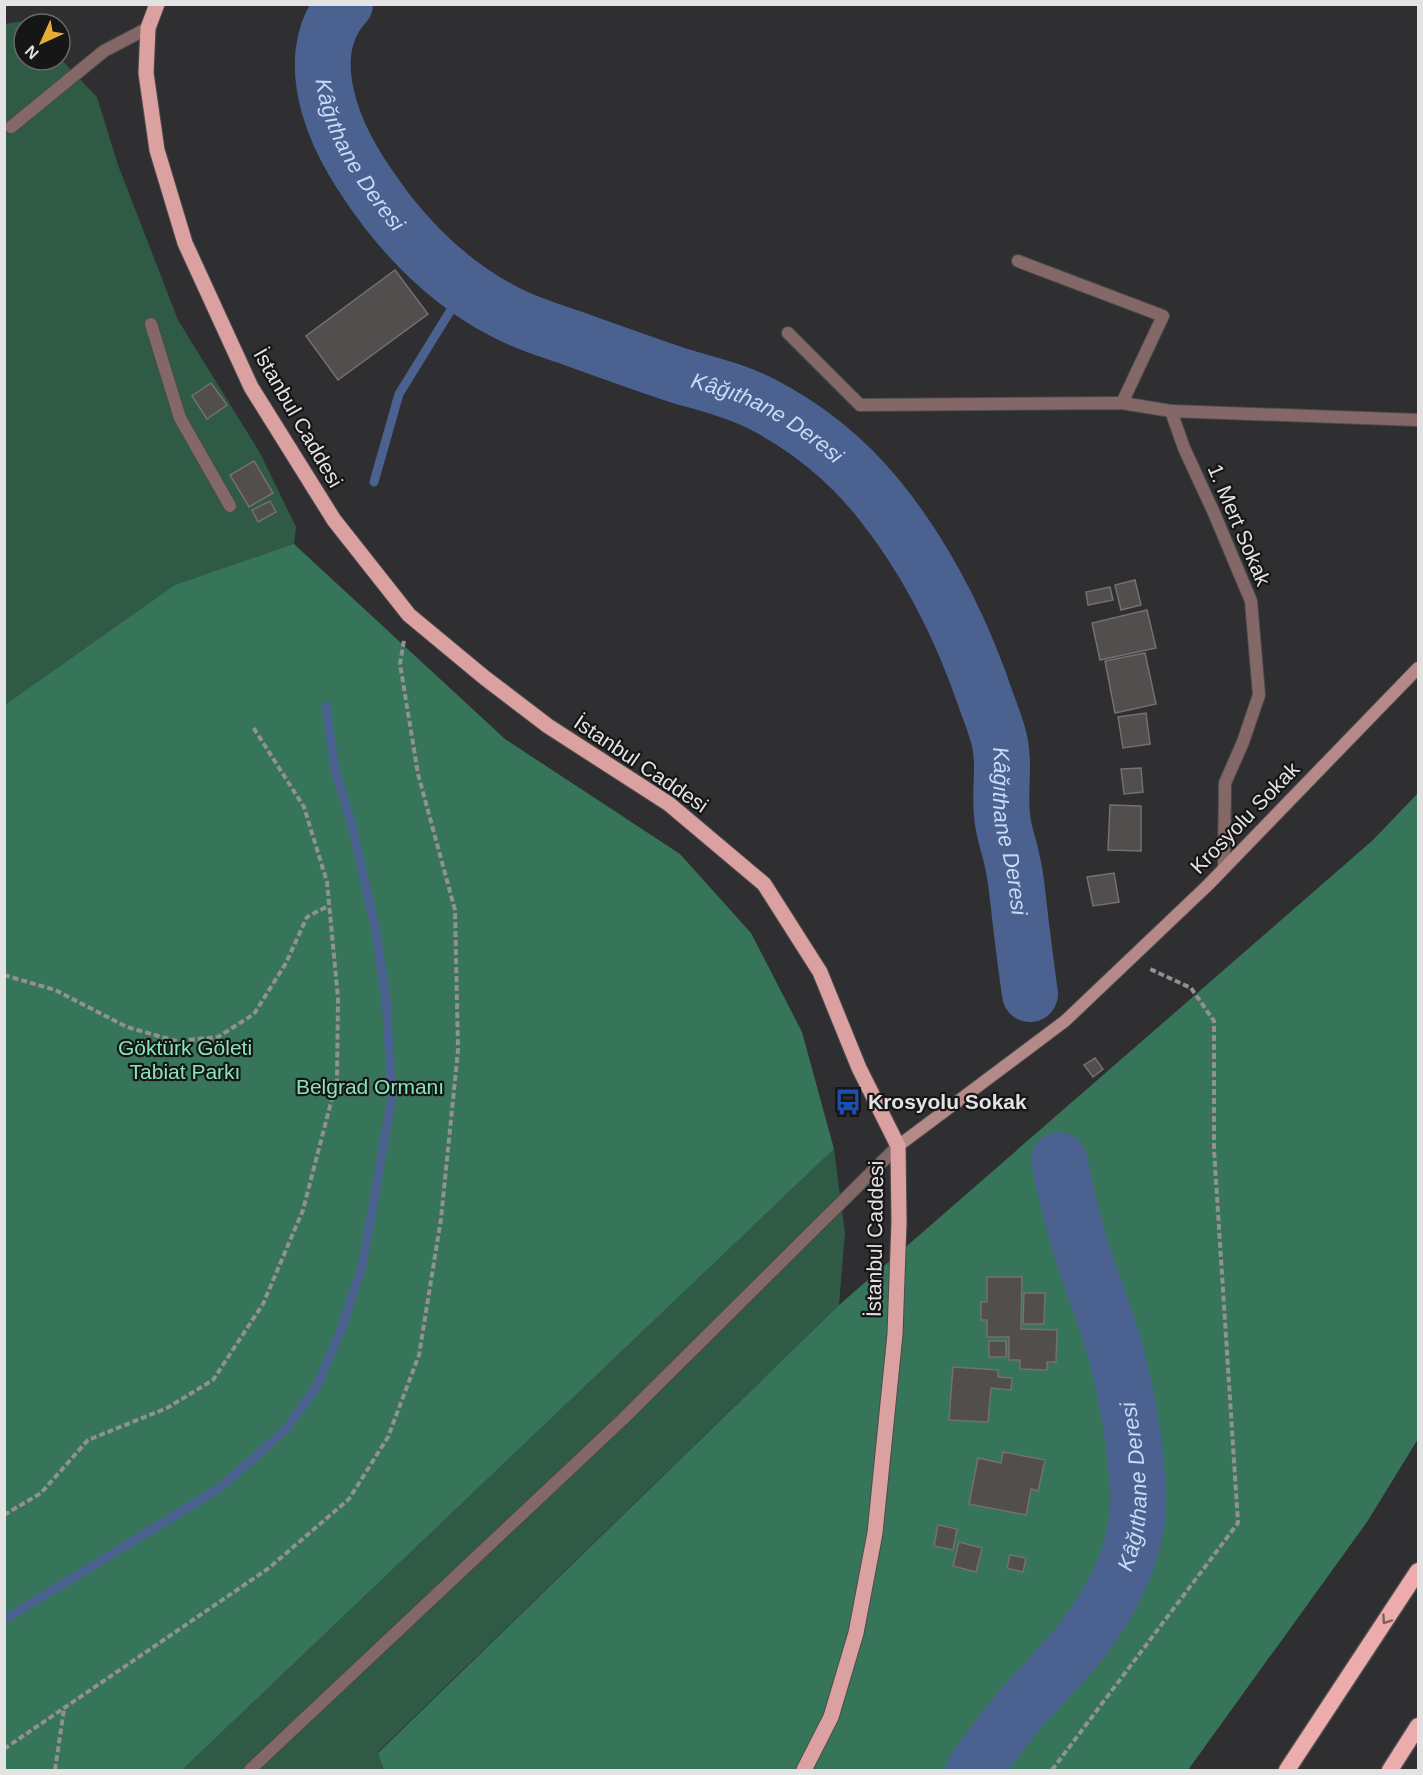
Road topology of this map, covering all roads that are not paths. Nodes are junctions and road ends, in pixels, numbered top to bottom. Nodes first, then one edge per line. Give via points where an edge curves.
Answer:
1 (157, 4) edge
2 (148, 28) junction
3 (11, 127) dead end
4 (1018, 261) dead end
5 (151, 324) dead end
6 (788, 333) dead end
7 (1122, 403) junction
8 (1171, 411) junction
9 (1419, 420) edge
10 (230, 506) dead end
11 (1419, 668) edge
12 (1224, 868) junction
13 (898, 1146) junction
14 (1419, 1571) edge
15 (1419, 1726) edge
16 (250, 1770) edge
17 (804, 1770) edge
18 (1287, 1770) edge
19 (1390, 1770) edge

1 - 2 main road, İstanbul Caddesi
2 - 3 street via 104,51
2 - 13 main road, İstanbul Caddesi via 146,73 156,150 185,243 251,387 334,520 409,615 548,726 669,804 764,884 820,972 859,1068
4 - 7 street via 1162,316
5 - 10 street via 180,418
6 - 7 street via 860,405
7 - 8 street
8 - 9 street
8 - 12 street, 1. Mert Sokak via 1251,601 1259,694 1225,783
11 - 12 main road, Krosyolu Sokak
12 - 13 main road, Krosyolu Sokak via 1065,1021
13 - 16 street via 623,1419
13 - 17 main road, İstanbul Caddesi via 895,1334 875,1533 856,1633 831,1717
14 -> 18 highway
15 - 19 highway

